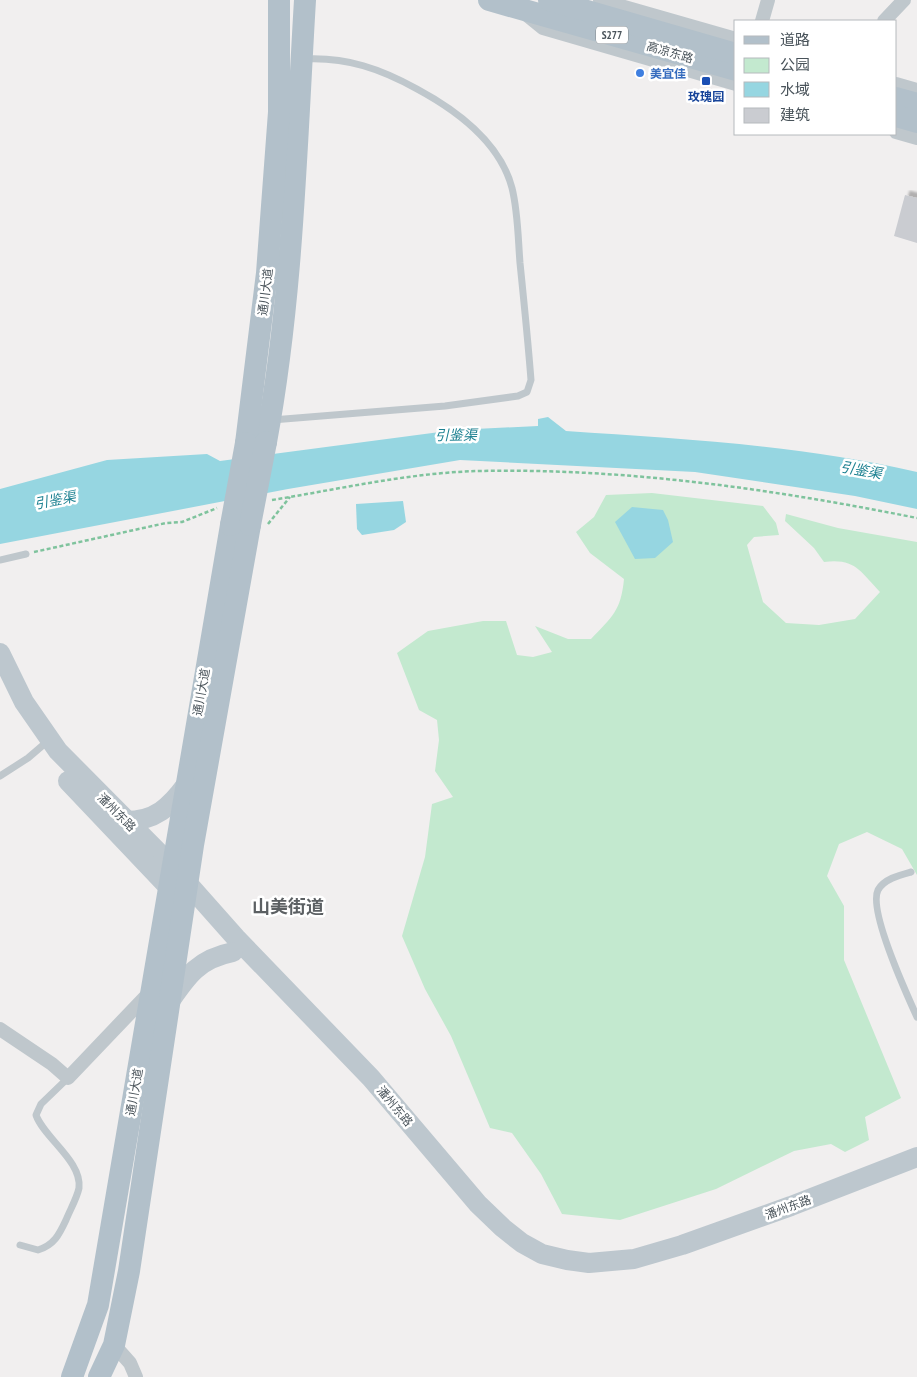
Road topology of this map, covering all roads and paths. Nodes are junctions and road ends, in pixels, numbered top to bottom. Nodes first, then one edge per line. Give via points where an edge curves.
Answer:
1 (279, 0) edge
2 (305, 0) edge
3 (321, 0) edge
4 (489, 0) edge
5 (549, 0) edge
6 (600, 0) edge
7 (768, 0) edge
8 (904, 0) edge
9 (762, 20) edge
10 (885, 20) edge
11 (304, 27) junction
12 (734, 38) edge
13 (734, 53) edge
14 (669, 58) junction
15 (302, 59) junction
16 (734, 70) edge
17 (734, 83) edge
18 (897, 84) edge
19 (917, 90) edge
20 (897, 98) edge
21 (917, 104) edge
22 (897, 116) edge
23 (917, 122) edge
24 (897, 132) edge
25 (917, 138) edge
26 (258, 427) junction
27 (291, 496) junction
28 (264, 501) dead end
29 (917, 518) edge
30 (241, 522) junction
31 (26, 554) joint
32 (0, 560) edge
33 (0, 654) edge
34 (0, 683) edge
35 (45, 744) junction
36 (0, 776) edge
37 (186, 785) junction
38 (126, 821) junction
39 (911, 872) dead end
40 (178, 885) junction
41 (233, 952) junction
42 (158, 1000) junction
43 (917, 1017) edge
44 (0, 1029) edge
45 (153, 1038) junction
46 (68, 1078) junction
47 (917, 1157) edge
48 (917, 1170) edge
49 (20, 1245) dead end
50 (114, 1345) junction
51 (72, 1377) edge
52 (99, 1377) edge
53 (136, 1377) edge

1 - 26 main road, 通川大道 via 278,131
2 - 11 main road, 通川大道
3 - 11 main road
4 - 14 main road, 高凉东路 / S277
5 - 13 main road, 高凉东路 / S277
6 - 12 street
7 - 9 street
8 - 10 street
11 - 15 main road, 通川大道
14 - 16 main road, 高凉东路 / S277
14 - 17 street
15 - 26 main road, 通川大道 via 284,333
15 - 26 lane via 350,61 404,82 465,121 490,146 512,187 531,380 527,392 518,396
18 - 19 street
20 - 21 main road
22 - 23 main road
24 - 25 street
26 - 30 main road, 通川大道, bridge
27 - 28 path
27 - 29 path via 421,475 477,471 616,473 705,482 840,502
27 - 30 path
30 - 31 path via 166,523
30 - 37 main road, 通川大道
30 - 40 main road, 通川大道
31 - 32 lane
33 - 35 main road, 潘州东路
34 - 35 main road, 潘州东路
35 - 36 lane
35 - 38 main road, 潘州东路
35 - 40 main road, 潘州东路 via 96,812
37 - 38 main road via 162,812
37 - 40 main road, 通川大道
38 - 40 main road, 潘州东路
39 - 43 lane via 886,882 877,894 883,932
40 - 41 main road, 潘州东路
40 - 42 main road, 通川大道
40 - 47 main road, 潘州东路 via 371,1078 478,1204 503,1228 542,1254 589,1263 653,1254 791,1206
41 - 42 main road via 218,955 199,965
41 - 48 main road, 潘州东路 via 343,1066 485,1227 506,1247 542,1267 580,1274 644,1268
42 - 45 main road, 通川大道
42 - 46 street
44 - 46 street
45 - 50 main road, 通川大道 via 128,1271
45 - 51 main road, 通川大道 via 98,1305
46 - 49 lane via 41,1104 36,1115 72,1165 78,1176 79,1190 51,1244 38,1250
50 - 52 main road, 通川大道
50 - 53 street via 130,1363

